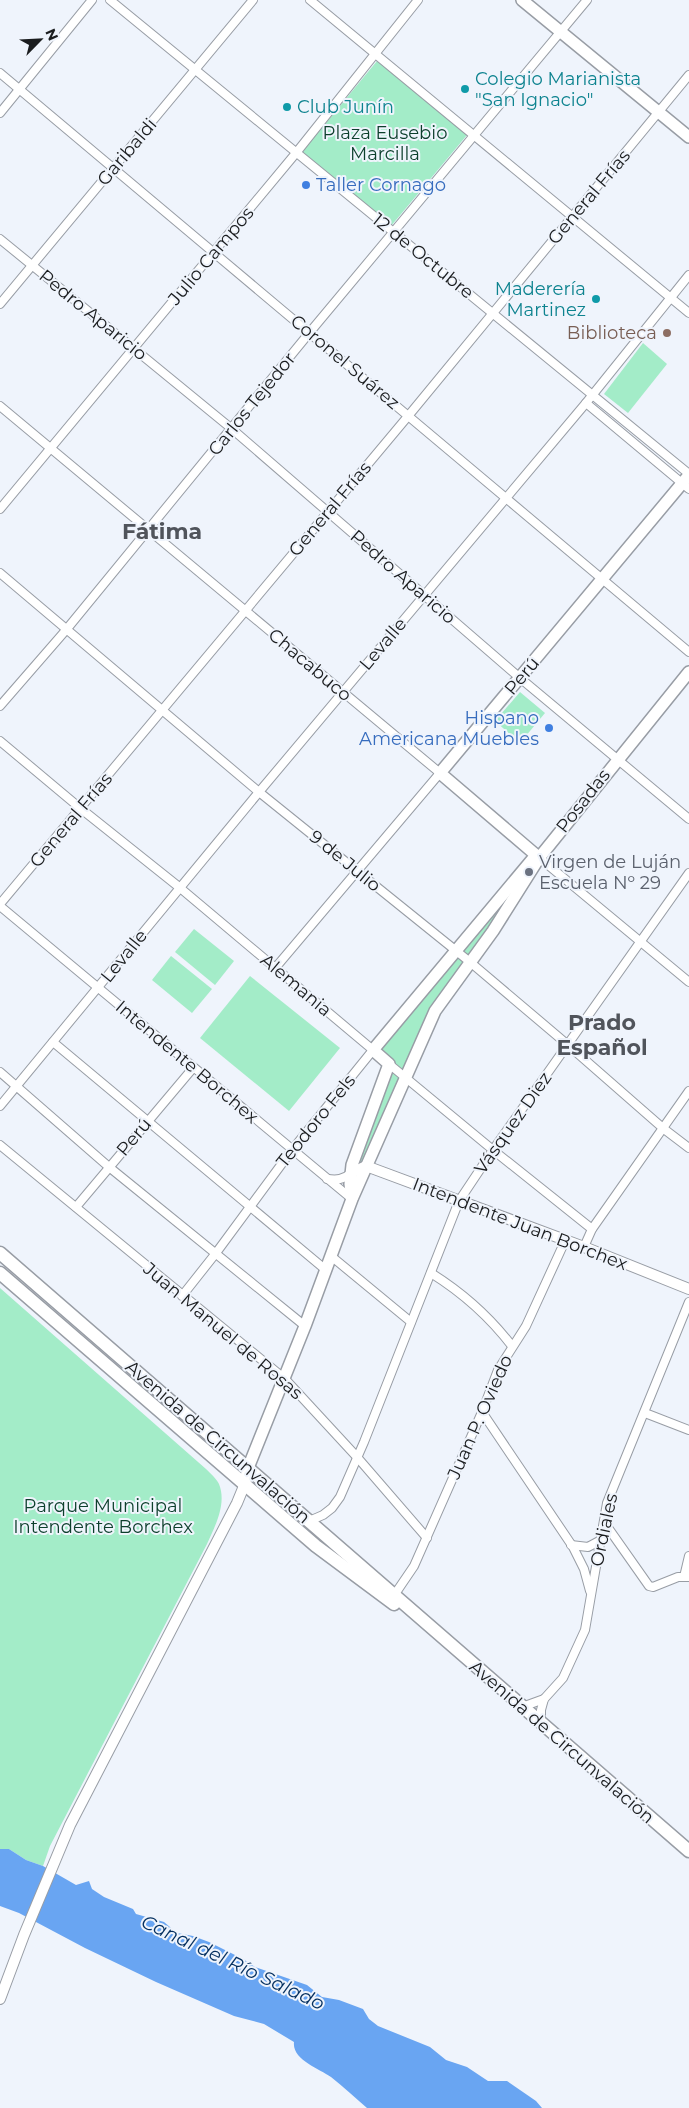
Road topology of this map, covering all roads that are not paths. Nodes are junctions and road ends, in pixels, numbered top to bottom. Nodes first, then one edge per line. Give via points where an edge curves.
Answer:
1 (92, 0) edge
2 (110, 0) edge
3 (253, 0) edge
4 (310, 0) edge
5 (418, 0) edge
6 (522, 0) edge
7 (587, 0) edge
8 (561, 32) junction
9 (375, 54) junction
10 (195, 70) junction
11 (0, 73) edge
12 (689, 75) edge
13 (20, 90) junction
14 (659, 112) junction
15 (0, 113) edge
16 (474, 136) junction
17 (689, 137) edge
18 (296, 154) junction
19 (114, 168) junction
20 (572, 217) junction
21 (393, 233) junction
22 (0, 239) edge
23 (214, 252) junction
24 (32, 266) junction
25 (689, 274) edge
26 (670, 298) junction
27 (0, 304) edge
28 (493, 313) junction
29 (689, 313) edge
30 (310, 332) junction
31 (134, 348) junction
32 (593, 395) junction
33 (586, 403) junction
34 (0, 406) edge
35 (409, 415) junction
36 (232, 429) junction
37 (51, 448) junction
38 (687, 481) edge
39 (507, 498) junction
40 (0, 509) edge
41 (328, 512) junction
42 (149, 529) junction
43 (0, 573) edge
44 (603, 578) junction
45 (424, 595) junction
46 (245, 611) junction
47 (66, 630) junction
48 (689, 652) edge
49 (689, 672) edge
50 (520, 678) junction
51 (342, 692) junction
52 (0, 706) edge
53 (163, 710) junction
54 (0, 741) edge
55 (617, 759) junction
56 (440, 773) junction
57 (258, 792) junction
58 (80, 808) junction
59 (689, 819) edge
60 (538, 856) junction
61 (358, 871) junction
62 (689, 874) edge
63 (179, 887) junction
64 (0, 905) edge
65 (640, 941) junction
66 (457, 952) junction
67 (470, 962) junction
68 (276, 967) junction
69 (689, 982) edge
70 (98, 988) junction
71 (53, 1042) junction
72 (568, 1045) junction
73 (374, 1050) junction
74 (389, 1064) junction
75 (193, 1068) junction
76 (0, 1072) edge
77 (406, 1078) junction
78 (16, 1086) junction
79 (689, 1091) edge
80 (0, 1106) edge
81 (148, 1122) junction
82 (664, 1129) junction
83 (0, 1145) edge
84 (689, 1148) edge
85 (292, 1150) junction
86 (493, 1150) junction
87 (366, 1166) junction
88 (109, 1167) junction
89 (350, 1173) junction
90 (327, 1179) junction
91 (352, 1199) junction
92 (459, 1201) junction
93 (76, 1207) junction
94 (250, 1207) junction
95 (592, 1229) junction
96 (565, 1240) junction
97 (584, 1247) junction
98 (0, 1253) edge
99 (216, 1253) junction
100 (331, 1256) junction
101 (326, 1270) junction
102 (0, 1273) edge
103 (431, 1273) junction
104 (689, 1289) edge
105 (182, 1296) junction
106 (689, 1302) edge
107 (411, 1322) junction
108 (306, 1326) junction
109 (512, 1346) junction
110 (285, 1379) junction
111 (482, 1412) junction
112 (645, 1413) junction
113 (689, 1430) edge
114 (357, 1457) junction
115 (248, 1468) junction
116 (244, 1486) junction
117 (309, 1521) junction
118 (604, 1522) junction
119 (427, 1538) junction
120 (601, 1540) junction
121 (571, 1545) junction
122 (689, 1556) edge
123 (687, 1577) edge
124 (395, 1594) junction
125 (590, 1597) junction
126 (435, 1631) junction
127 (544, 1699) junction
128 (521, 1707) junction
129 (541, 1725) junction
130 (687, 1846) edge
131 (0, 1999) edge

1 - 13 street
2 - 10 street, 12 de Octubre
3 - 10 street, Garibaldi
4 - 9 street
5 - 9 street, Julio Campos
6 - 8 main road
7 - 8 street, Carlos Tejedor
8 - 14 main road
8 - 16 street, Carlos Tejedor
9 - 16 street
9 - 18 street, Julio Campos
10 - 18 street, 12 de Octubre
10 - 19 street, Garibaldi
11 - 13 street, Coronel Suárez
12 - 14 street, General Frías
13 - 15 street
13 - 19 street, Coronel Suárez
14 - 17 main road
14 - 20 street, General Frías
16 - 20 street
16 - 21 street, Carlos Tejedor
18 - 21 street, 12 de Octubre
18 - 23 street, Julio Campos
19 - 23 street, Coronel Suárez
19 - 24 street, Garibaldi
20 - 26 street
20 - 28 street, General Frías
21 - 28 street, 12 de Octubre
21 - 30 street, Carlos Tejedor
22 - 24 street, Pedro Aparicio
23 - 30 street, Coronel Suárez
23 - 31 street, Julio Campos
24 - 27 street, Garibaldi
24 - 31 street, Pedro Aparicio
25 - 26 street, Levalle
26 - 29 street
26 - 32 street, Levalle
28 - 32 street, 12 de Octubre
28 - 35 street, General Frías
30 - 35 street, Coronel Suárez
30 - 36 street, Carlos Tejedor
31 - 36 street, Pedro Aparicio
31 - 37 street, Julio Campos
32 - 33 street, Levalle
32 - 38 street, 12 de Octubre
33 - 38 street
33 - 39 street, Levalle
34 - 37 street, Chacabuco
35 - 39 street, Coronel Suárez
35 - 41 street, General Frías
36 - 41 street, Pedro Aparicio
36 - 42 street, Carlos Tejedor
37 - 40 street, Julio Campos
37 - 42 street, Chacabuco
38 - 44 main road, Perú
39 - 44 street, Coronel Suárez
39 - 45 street, Levalle
41 - 45 street, Pedro Aparicio
41 - 46 street, General Frías
42 - 46 street, Chacabuco
42 - 47 street, Carlos Tejedor
43 - 47 street, 9 de Julio
44 - 48 street, Coronel Suárez
44 - 50 main road, Perú
45 - 50 street, Pedro Aparicio
45 - 51 street, Levalle
46 - 51 street, Chacabuco
46 - 53 street, General Frías
47 - 52 street, Carlos Tejedor
47 - 53 street, 9 de Julio
49 - 55 main road, Posadas
50 - 55 street, Pedro Aparicio
50 - 56 main road, Perú
51 - 56 street, Chacabuco
51 - 57 street, Levalle
53 - 57 street, 9 de Julio
53 - 58 street, General Frías
54 - 58 street, Alemania
55 - 59 street, Pedro Aparicio
55 - 60 main road, Posadas
56 - 60 main road, Chacabuco
56 - 61 street, Perú
57 - 61 street, 9 de Julio
57 - 63 street, Levalle
58 - 63 street, Alemania
58 - 64 street, General Frías
60 - 65 street, Chacabuco
60 - 66 main road, Posadas
60 - 67 main road, Posadas via 493,931
61 - 66 street, 9 de Julio
61 - 68 street, Perú
62 - 65 street, Vásquez Diez
63 - 68 street, Alemania
63 - 70 street, Levalle
64 - 70 street, Intendente Borchex
65 - 69 street, Chacabuco
65 - 72 street, Vásquez Diez
66 - 67 street, 9 de Julio
66 - 73 main road, Teodoro Fels
67 - 72 street, 9 de Julio
67 - 77 main road, Posadas via 435,1011
68 - 73 street, Alemania
70 - 71 street, Levalle
70 - 75 street, Intendente Borchex
71 - 78 street, Levalle
71 - 81 street
72 - 82 street, 9 de Julio
72 - 86 street, Vásquez Diez
73 - 74 main road, Alemania
73 - 85 street, Teodoro Fels
74 - 77 street, Alemania
74 - 89 main road
75 - 81 street, Perú
75 - 85 street, Intendente Borchex
76 - 78 street
77 - 86 street, Alemania
77 - 87 main road, Posadas
78 - 80 street, Levalle
78 - 88 street
79 - 82 street
81 - 88 street, Perú
81 - 94 street
82 - 84 street, 9 de Julio
82 - 95 street
83 - 93 street, Juan Manuel de Rosas
85 - 90 street, Intendente Borchex
85 - 94 street, Teodoro Fels
86 - 92 street, Vásquez Diez
86 - 95 street, Alemania
87 - 89 street
87 - 91 main road, Posadas
87 - 92 street, Intendente Juan Borchex
88 - 93 street, Perú
88 - 99 street
89 - 90 street via 339,1180
89 - 91 main road
90 - 91 street, Intendente Borchex
91 - 100 main road, Posadas
92 - 96 street, Intendente Juan Borchex
92 - 103 street, Vásquez Diez
93 - 105 street, Juan Manuel de Rosas
94 - 99 street, Teodoro Fels
94 - 101 street
95 - 97 street
96 - 97 street, Intendente Juan Borchex
96 - 109 street, Juan P. Oviedo via 534,1310
97 - 104 street, Intendente Juan Borchex
98 - 115 highway, Avenida de Circunvalación
99 - 105 street, Teodoro Fels
99 - 108 street
100 - 101 main road, Posadas
100 - 107 street
101 - 108 main road, Posadas
102 - 116 highway, Avenida de Circunvalación
103 - 107 street, Vásquez Diez
103 - 109 street via 473,1303
105 - 110 street, Juan Manuel de Rosas
106 - 112 street, Ordiales
107 - 114 street, Vásquez Diez
108 - 110 main road, Posadas
109 - 111 street, Juan P. Oviedo via 498,1370
110 - 114 street, Juan Manuel de Rosas
110 - 115 main road, Posadas
111 - 119 street, Juan P. Oviedo
111 - 121 street
112 - 113 street
112 - 118 street, Ordiales via 607,1503
114 - 117 street, Vásquez Diez via 332,1508 323,1516
114 - 119 street, Juan Manuel de Rosas
115 - 116 main road, Posadas
115 - 117 highway, Avenida de Circunvalación
116 - 126 highway, Avenida de Circunvalación via 316,1546
116 - 131 street via 70,1825
117 - 124 highway, Avenida de Circunvalación
118 - 120 street, Ordiales
118 - 123 street via 649,1586
119 - 124 street, Juan P. Oviedo via 414,1566
120 - 121 street via 588,1547
120 - 125 street, Ordiales
121 - 125 street via 584,1569
122 - 123 street
124 - 126 highway, Avenida de Circunvalación
125 - 127 street, Ordiales via 585,1630 578,1649 563,1678
126 - 128 highway, Avenida de Circunvalación
127 - 128 street, Ordiales
127 - 129 street
128 - 129 highway, Avenida de Circunvalación
129 - 130 highway, Avenida de Circunvalación

